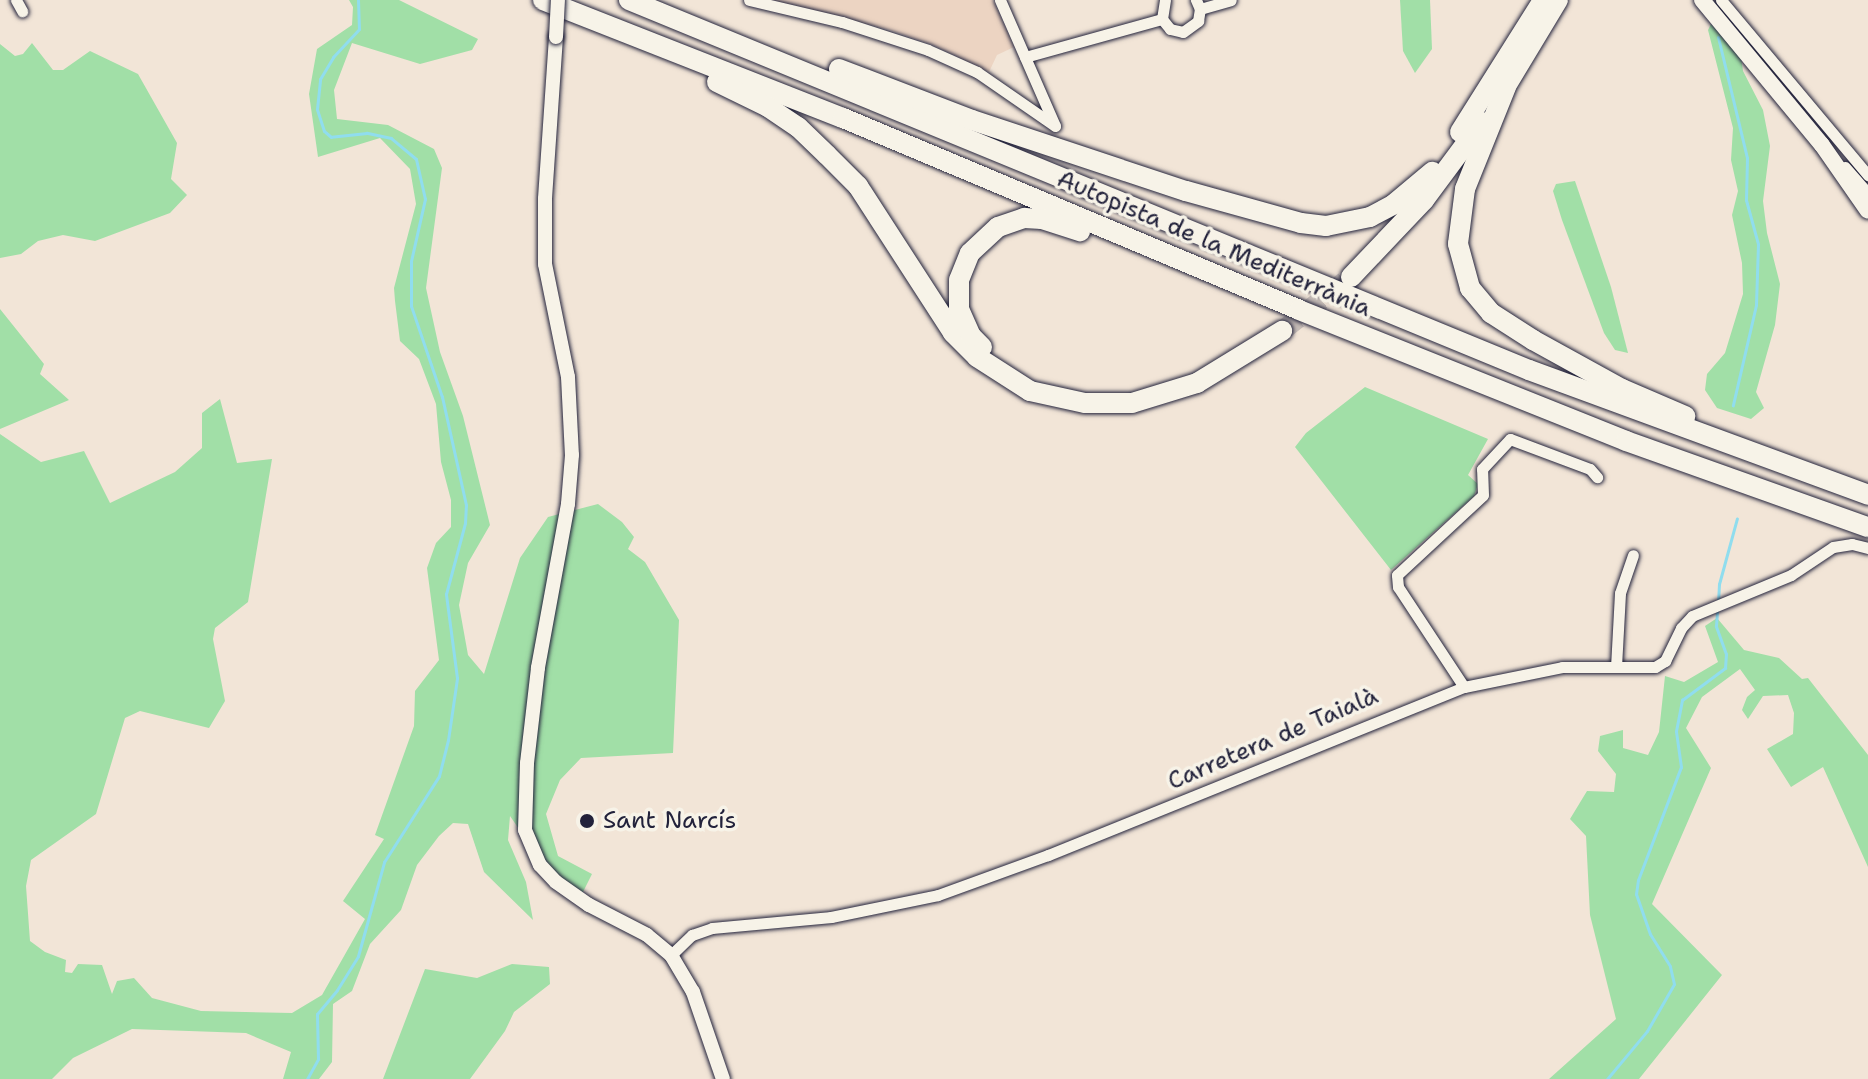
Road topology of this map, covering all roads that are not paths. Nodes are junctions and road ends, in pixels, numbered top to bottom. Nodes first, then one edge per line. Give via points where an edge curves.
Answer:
1 (543, 0) edge
2 (558, 0) edge
3 (629, 0) edge
4 (749, 0) edge
5 (1000, 0) edge
6 (1165, 0) edge
7 (1231, 0) edge
8 (1543, 0) edge
9 (1558, 0) edge
10 (1702, 0) edge
11 (1718, 0) edge
12 (1198, 4) edge
13 (1162, 19) junction
14 (682, 21) junction
15 (1719, 21) junction
16 (604, 23) junction
17 (1025, 57) junction
18 (1506, 87) junction
19 (1822, 145) junction
20 (1432, 172) junction
21 (1868, 175) edge
22 (1868, 193) edge
23 (1868, 211) edge
24 (1239, 285) junction
25 (1769, 459) junction
26 (1597, 477) dead end
27 (1868, 495) edge
28 (1868, 527) edge
29 (1868, 548) edge
30 (1633, 555) dead end
31 (1616, 667) junction
32 (1464, 687) junction
33 (671, 955) junction
34 (723, 1079) edge

1 - 16 highway, Autopista de la Mediterrània
2 - 33 street, bridge via 545,264 568,377 572,455 538,668 525,830 533,853 556,882 647,935
3 - 14 highway, Autopista de la Mediterrània
4 - 17 street via 928,50 977,72 1055,126
5 - 17 street
6 - 13 street
7 - 12 street
8 - 20 highway
9 - 18 highway
10 - 15 main road
11 - 15 street
11 - 21 street
12 - 13 street via 1194,26 1183,32 1170,29
13 - 17 street
14 - 20 highway via 840,69 972,120 1186,191 1301,223 1326,226 1370,217
14 - 25 highway, Autopista de la Mediterrània via 1529,370
15 - 19 main road
16 - 24 highway, Autopista de la Mediterrània
16 - 24 highway via 641,50 729,87 798,127 858,186 953,333 977,357 1030,391 1105,405 1148,399 1197,383 1277,328 1172,380 1091,394 1052,387 995,360 971,336 959,309 962,268 998,227 1024,218 1057,222
18 - 20 highway via 1424,200 1345,274
18 - 25 highway via 1465,189 1458,231 1463,270 1478,300 1567,359
19 - 22 street
19 - 23 main road
24 - 28 highway, Autopista de la Mediterrània via 1626,441
25 - 27 highway, Autopista de la Mediterrània
26 - 32 street via 1590,469 1510,439 1482,469 1483,495 1397,575 1398,587
29 - 31 street, Carretera de Taialà via 1833,547 1799,571 1692,616 1658,666
30 - 31 street via 1620,593
31 - 32 street, Carretera de Taialà via 1562,667
32 - 33 street, Carretera de Taialà via 938,895 831,917 712,928 692,935
33 - 34 street via 693,992

